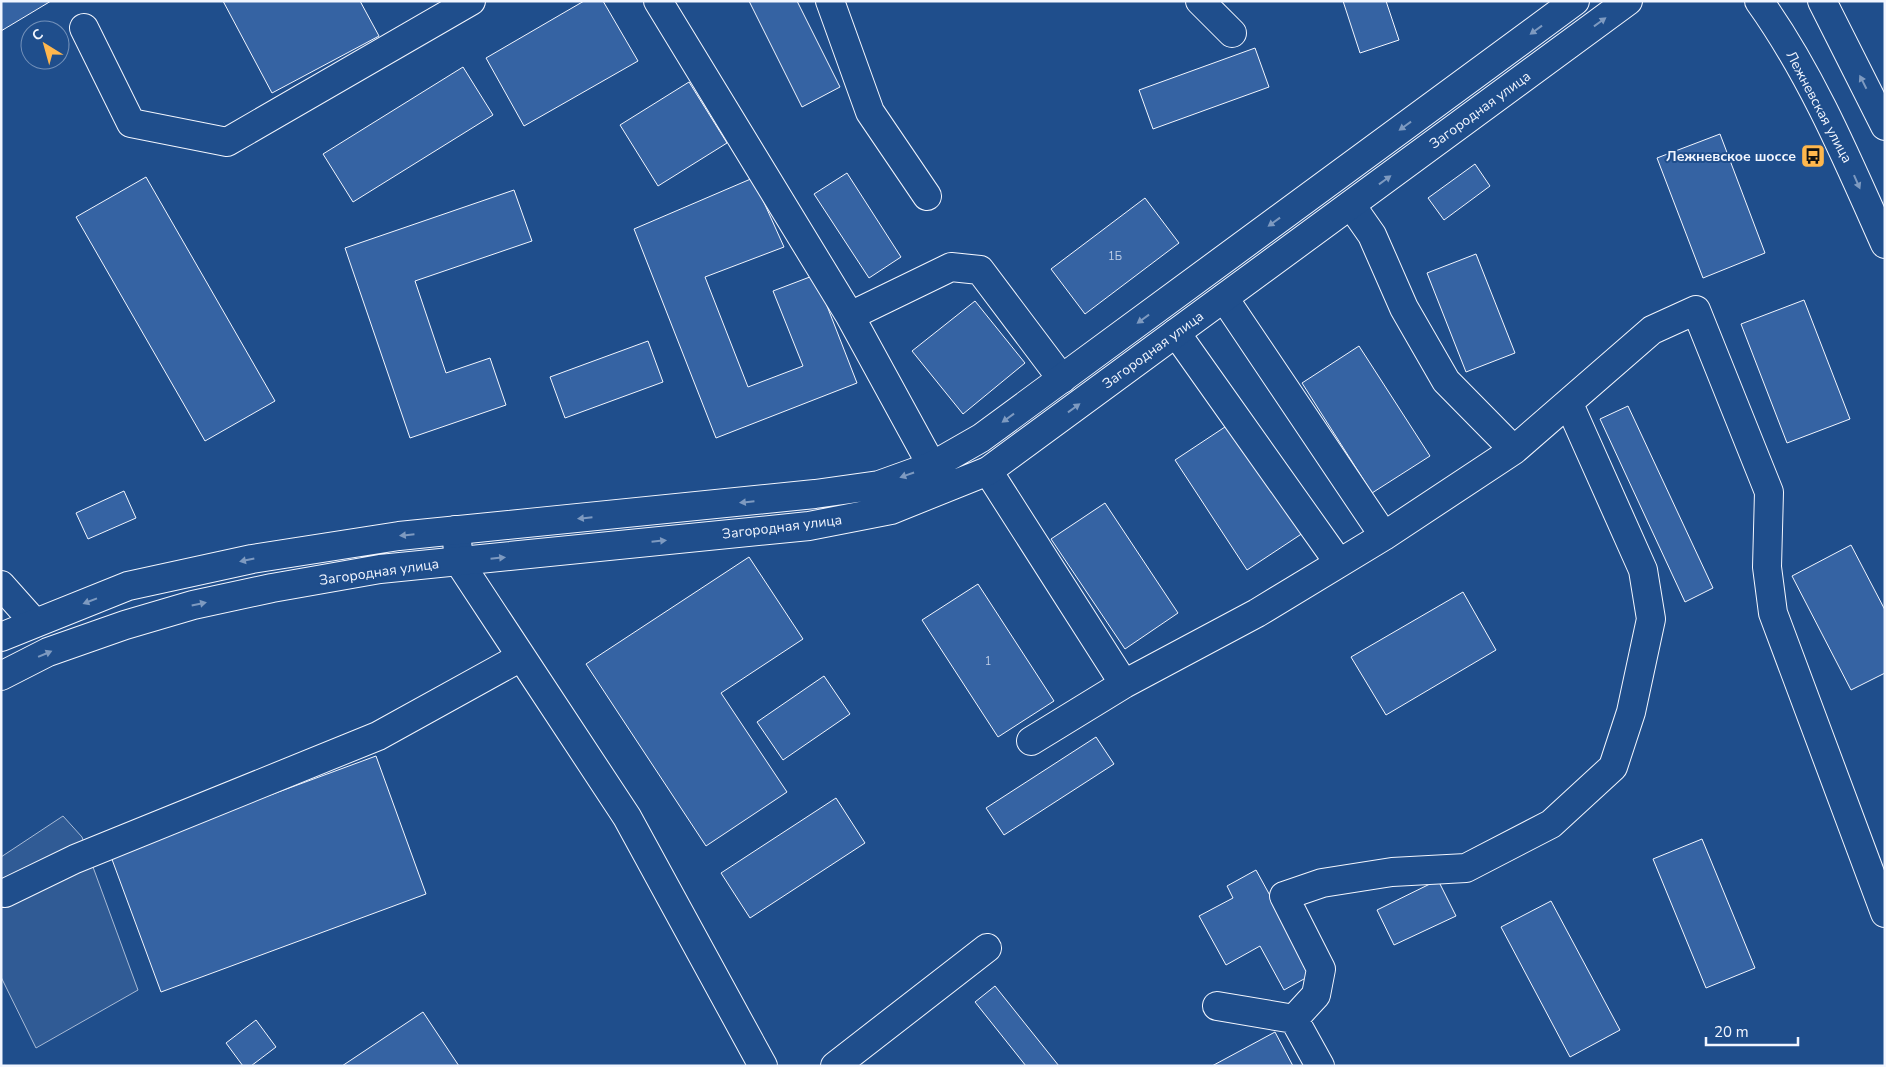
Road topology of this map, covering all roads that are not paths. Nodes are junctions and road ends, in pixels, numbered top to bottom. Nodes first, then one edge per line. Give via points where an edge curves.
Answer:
1 (471, 1) edge
2 (658, 1) edge
3 (830, 1) edge
4 (1200, 1) edge
5 (1575, 1) edge
6 (1628, 1) edge
7 (1759, 1) edge
8 (1822, 1) edge
9 (84, 28) dead end
10 (1232, 33) dead end
11 (1885, 126) edge
12 (927, 196) dead end
13 (1351, 205) junction
14 (1885, 244) edge
15 (1224, 298) junction
16 (850, 316) junction
17 (1176, 333) junction
18 (1062, 378) junction
19 (1569, 404) junction
20 (1514, 450) junction
21 (932, 466) junction
22 (988, 471) junction
23 (456, 530) junction
24 (1384, 536) junction
25 (459, 562) junction
26 (1339, 563) junction
27 (1, 586) edge
28 (34, 622) junction
29 (1, 637) edge
30 (521, 657) junction
31 (1, 676) edge
32 (1124, 684) junction
33 (1031, 741) dead end
34 (5, 893) dead end
35 (1885, 913) edge
36 (987, 948) dead end
37 (1217, 1006) dead end
38 (1294, 1019) junction
39 (763, 1066) edge
40 (835, 1066) edge
41 (1320, 1066) edge

1 - 9 main road via 227,142 131,123
2 - 16 main road
3 - 12 main road via 870,112
4 - 10 main road
5 -> 18 main road, Загородная улица
13 -> 6 main road, Загородная улица
7 -> 14 main road, Лежневская улица via 1834,128
11 -> 8 main road
13 - 15 main road, Загородная улица
13 - 20 main road via 1372,235 1404,308 1446,380
15 - 17 main road, Загородная улица
15 - 24 main road
16 - 18 main road via 951,267 980,270
16 - 21 main road
22 -> 17 main road, Загородная улица
17 - 26 main road
18 -> 21 main road, Загородная улица via 981,438
19 - 20 main road
19 - 35 main road via 1652,330 1696,310 1769,492 1767,566 1773,613
19 - 38 main road via 1643,570 1651,619 1631,712 1613,767 1551,824 1466,868 1392,872 1322,883 1284,896 1322,969 1316,995
20 - 24 main road
21 -> 23 main road, Загородная улица via 879,485 815,494
25 -> 22 main road, Загородная улица via 809,526 891,510
22 - 32 main road
23 - 25 main road
23 -> 28 main road, Загородная улица via 252,559 128,586
24 - 26 main road
25 - 30 main road
31 -> 25 main road, Загородная улица via 48,652 193,605 380,569
26 - 32 main road via 1257,613
27 - 28 main road
28 - 29 main road, Загородная улица
30 - 34 main road via 378,736 75,859
30 - 39 main road via 627,817
32 - 33 main road
36 - 40 main road
37 - 38 main road
38 - 41 main road

